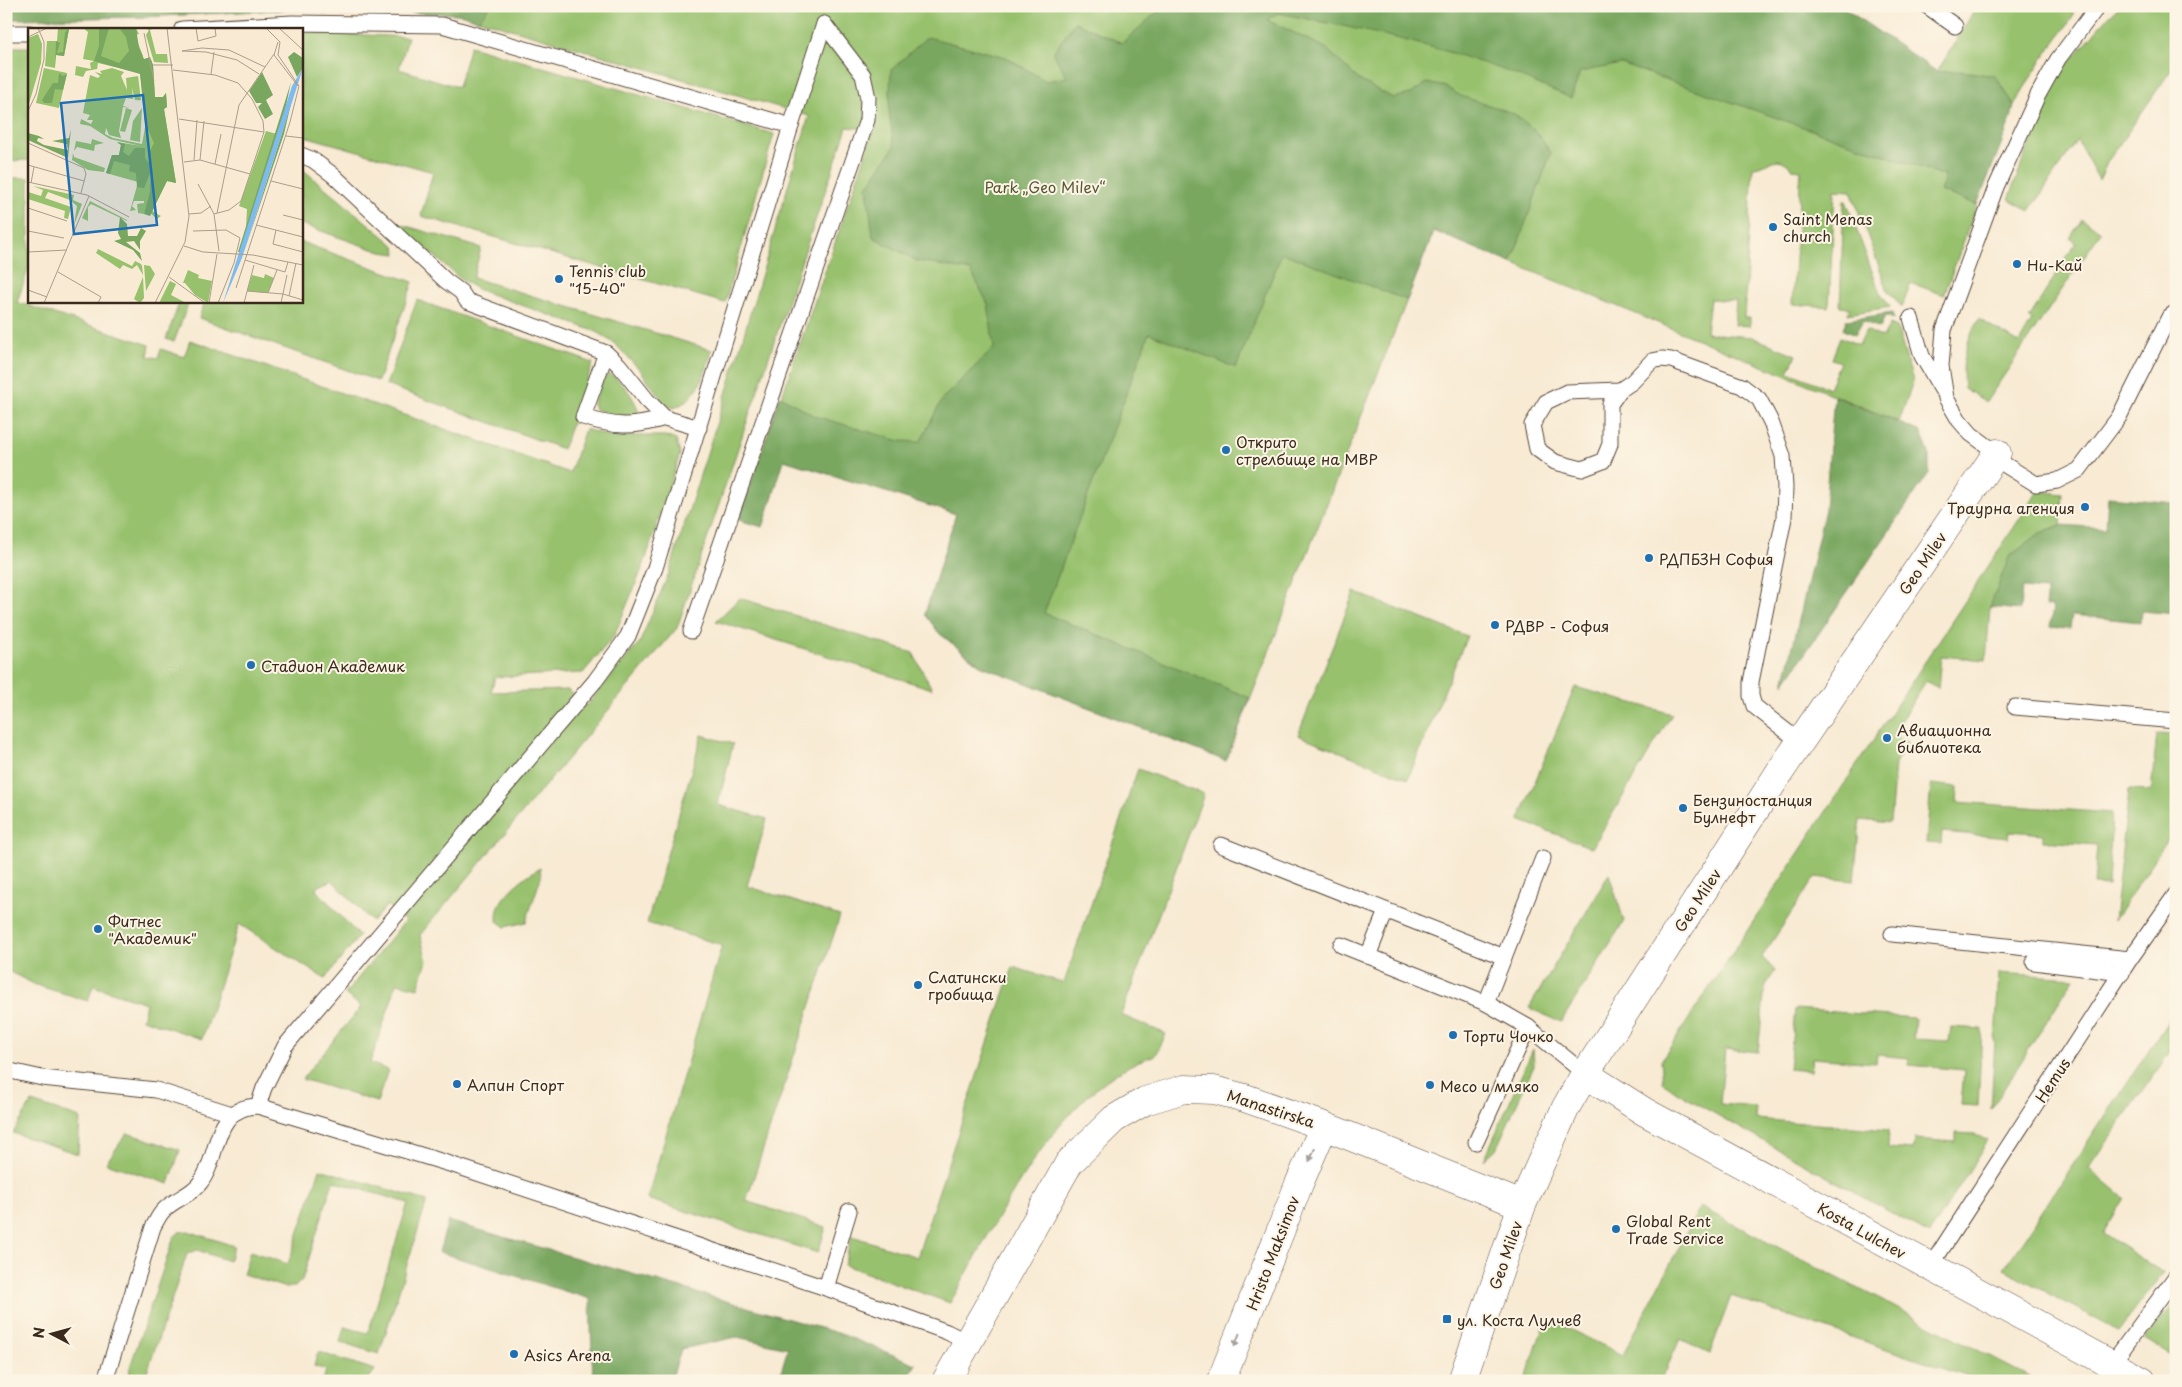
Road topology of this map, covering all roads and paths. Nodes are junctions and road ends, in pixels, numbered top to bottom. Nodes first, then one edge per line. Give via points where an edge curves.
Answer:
1 (1926, 6) edge
2 (2096, 7) edge
3 (1955, 26) dead end
4 (205, 28) edge
5 (6, 33) edge
6 (28, 33) edge
7 (791, 126) junction
8 (302, 155) edge
9 (2176, 312) edge
10 (1911, 318) dead end
11 (606, 353) junction
12 (1620, 390) junction
13 (1946, 398) junction
14 (665, 418) junction
15 (699, 428) junction
16 (1996, 455) junction
17 (691, 631) dead end
18 (2016, 707) dead end
19 (2176, 721) edge
20 (1800, 742) junction
21 (1222, 845) dead end
22 (1543, 858) dead end
23 (2176, 894) edge
24 (1386, 911) junction
25 (1892, 934) dead end
26 (1341, 944) dead end
27 (1368, 956) junction
28 (1504, 957) junction
29 (2130, 959) junction
30 (2034, 962) dead end
31 (2122, 973) junction
32 (1486, 1003) junction
33 (1528, 1028) junction
34 (6, 1070) edge
35 (1585, 1074) junction
36 (258, 1106) junction
37 (232, 1114) junction
38 (1324, 1126) junction
39 (1476, 1142) dead end
40 (1522, 1205) junction
41 (849, 1211) dead end
42 (1930, 1267) junction
43 (2176, 1276) edge
44 (826, 1288) junction
45 (968, 1342) junction
46 (2111, 1365) junction
47 (104, 1381) edge
48 (946, 1381) edge
49 (1221, 1381) edge
50 (1462, 1381) edge
51 (2142, 1381) edge

1 - 3 lane
2 - 13 lane via 2058,59 2038,94 1996,187 1944,330 1942,366
4 - 7 lane via 292,23 442,26
5 - 6 lane
7 - 15 lane
7 - 17 lane via 824,24 863,75 868,98 867,120
8 - 11 lane via 333,175 467,301
9 - 16 lane via 2169,317 2119,417 2079,470 2056,481 2036,484
10 - 13 lane via 1922,356
11 - 14 lane
11 - 14 lane via 582,417 623,426
12 - 12 lane via 1610,404 1610,444 1602,461 1582,469 1555,462 1537,449 1532,425 1546,402 1567,392
12 - 20 lane via 1652,361 1671,360 1742,386 1759,399 1771,422 1783,456 1784,518 1750,696 1754,706
13 - 16 lane via 1971,434
14 - 15 lane
15 - 36 lane via 655,568 628,636 595,681 285,1046
16 - 20 street, Geo Milev
18 - 19 lane
20 - 35 street, Geo Milev
21 - 24 lane
22 - 28 lane
23 - 29 lane, Hemus
24 - 27 lane
24 - 28 lane
25 - 29 lane
26 - 27 lane
27 - 32 lane
28 - 32 lane
29 - 31 lane, Hemus
30 - 31 lane
31 - 42 lane, Hemus
32 - 33 lane
33 - 35 lane
33 - 39 lane
34 - 37 lane via 42,1078 156,1090
35 - 40 street, Geo Milev via 1566,1107
35 - 42 street, Kosta Lulchev via 1646,1112
36 - 37 lane via 244,1107
36 - 44 lane via 460,1167
37 - 47 lane via 222,1130 202,1181 192,1192 163,1210 153,1228
38 - 40 street, Manastirska
38 - 45 street, Manastirska via 1214,1090 1184,1089 1137,1105 1114,1119 1069,1163
38 -> 49 street, Hristo Maksimov
40 - 50 street, Geo Milev
41 - 44 lane
42 - 46 street, Kosta Lulchev
43 - 46 lane
44 - 45 lane
45 - 48 street, Manastirska
46 - 51 street, Kosta Lulchev

